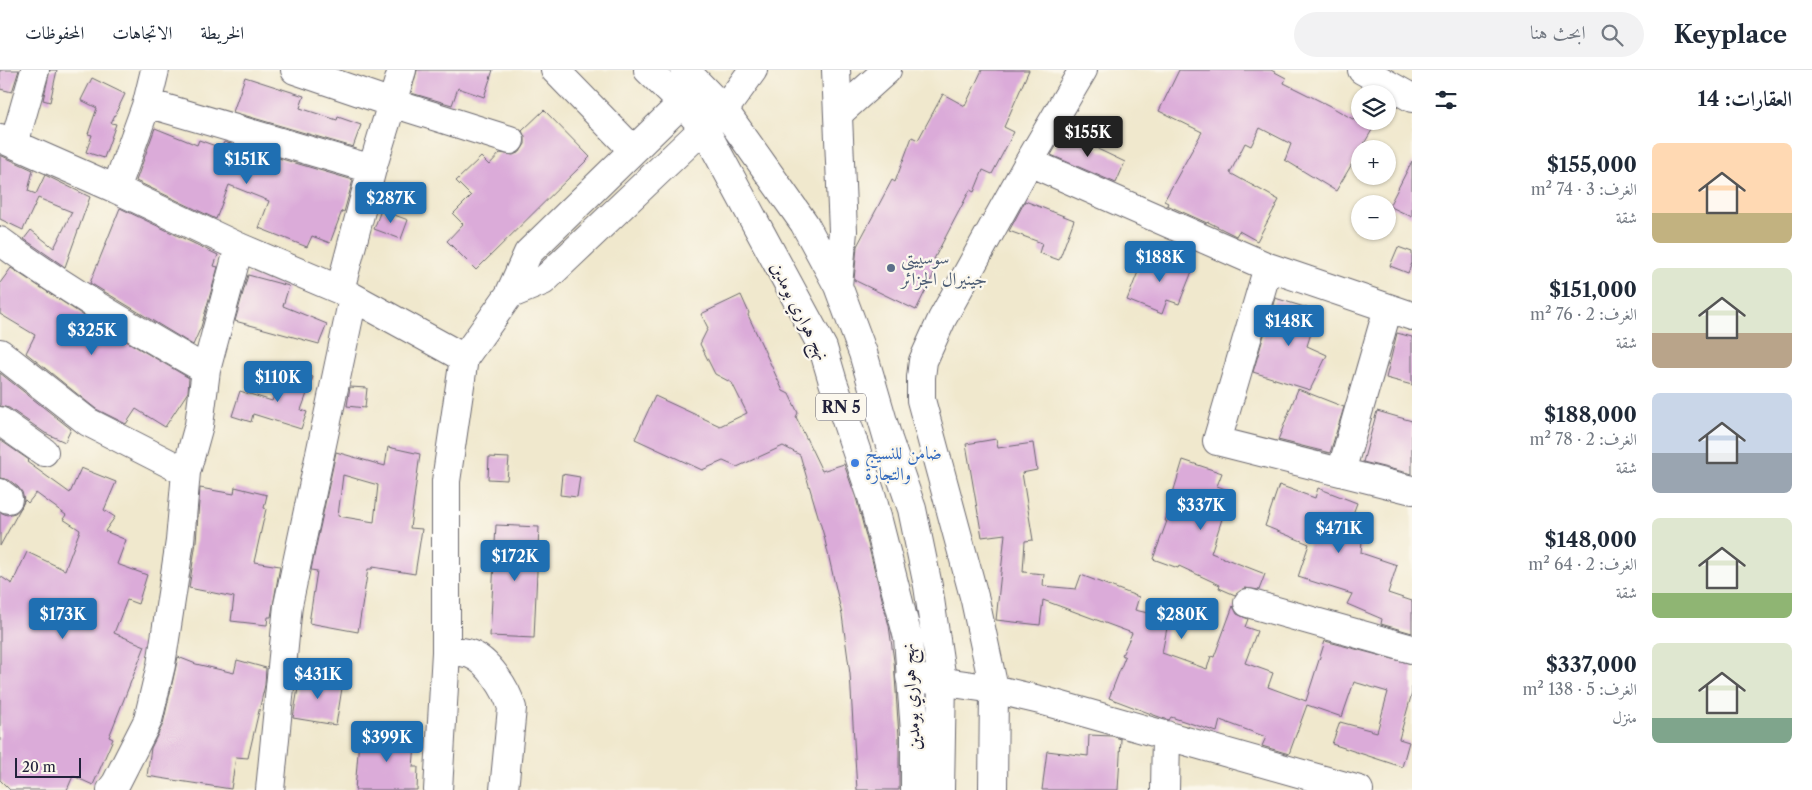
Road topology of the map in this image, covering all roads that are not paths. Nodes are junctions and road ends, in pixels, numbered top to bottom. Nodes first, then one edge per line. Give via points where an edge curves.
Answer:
1 (35, 70) edge
2 (155, 70) edge
3 (295, 70) edge
4 (402, 70) edge
5 (555, 70) edge
6 (648, 70) edge
7 (753, 70) edge
8 (836, 70) edge
9 (887, 70) edge
10 (1083, 70) edge
11 (1362, 70) edge
12 (694, 82) edge
13 (1412, 98) edge
14 (147, 103) junction
15 (392, 103) junction
16 (839, 113) junction
17 (714, 119) junction
18 (510, 140) dead end
19 (7, 141) edge
20 (633, 150) junction
21 (1029, 162) junction
22 (372, 169) junction
23 (116, 189) junction
24 (0, 241) edge
25 (239, 248) junction
26 (1268, 267) junction
27 (838, 286) junction
28 (346, 294) junction
29 (509, 295) junction
30 (1400, 312) edge
31 (0, 354) edge
32 (464, 358) junction
33 (206, 370) junction
34 (0, 421) edge
35 (44, 452) dead end
36 (186, 472) junction
37 (1341, 472) junction
38 (1412, 490) edge
39 (1248, 603) dead end
40 (1412, 649) edge
41 (446, 652) junction
42 (910, 677) junction
43 (942, 680) junction
44 (994, 689) junction
45 (1166, 734) junction
46 (111, 790) edge
47 (270, 790) edge
48 (438, 790) edge
49 (504, 790) edge
50 (915, 790) edge
51 (940, 790) edge
52 (992, 790) edge
53 (1165, 790) edge
54 (1359, 790) edge

1 - 19 street
2 - 14 street
3 - 15 street
4 - 15 street
5 - 20 street
6 - 12 street, نهج هواري بومدين / RN 5
7 - 17 street
8 - 16 street
9 - 16 street
10 - 21 street
11 - 13 street
12 - 17 street, نهج هواري بومدين / RN 5
12 - 20 street
14 - 22 street
14 - 23 street
15 - 18 street
15 - 22 street
16 - 27 street via 843,231
17 - 27 street, نهج هواري بومدين / RN 5 via 804,223
17 - 29 street via 543,281
17 - 42 street, نهج هواري بومدين / RN 5 via 823,348 872,497 898,594 908,638
19 - 23 street
20 - 29 street via 528,253
21 - 26 street
21 - 44 street via 942,319 923,361 921,378 921,400
22 - 28 street
23 - 25 street
24 - 33 street via 115,318
25 - 28 street
25 - 33 street
26 - 30 street
26 - 37 street via 1217,441
27 - 43 street, نهج هواري بومدين / RN 5 via 863,353 912,509
28 - 32 street
28 - 47 street via 288,605
29 - 32 street
30 - 37 street
31 - 36 street via 88,422
32 - 41 street via 446,481
33 - 36 street via 198,426
34 - 35 street
36 - 46 street via 179,551 162,664 148,720
37 - 38 street
39 - 40 street
41 - 48 street
41 - 49 street via 472,654 493,674 510,700 512,708
42 - 43 street
42 - 50 street, نهج هواري بومدين / RN 5 via 915,732
43 - 44 street
43 - 51 street, نهج هواري بومدين / RN 5
44 - 45 street
44 - 52 street
45 - 53 street
45 - 54 street

